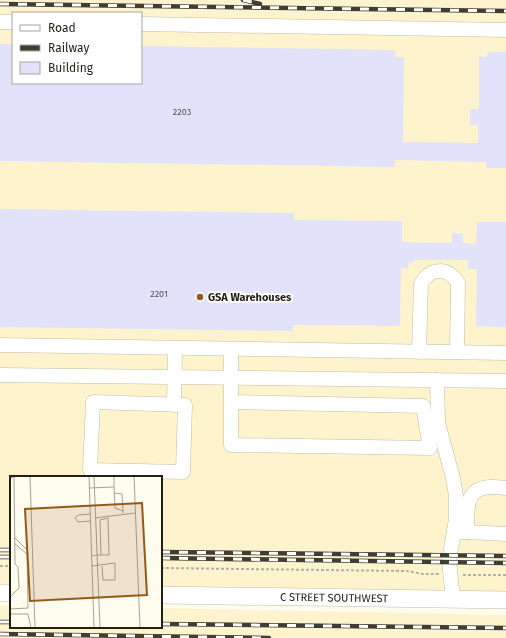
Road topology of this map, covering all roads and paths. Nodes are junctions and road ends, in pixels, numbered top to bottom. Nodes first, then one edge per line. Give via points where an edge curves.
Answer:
1 (0, 22) edge
2 (12, 22) edge
3 (142, 24) edge
4 (506, 30) edge
5 (0, 345) edge
6 (175, 348) junction
7 (231, 349) junction
8 (419, 352) junction
9 (457, 352) junction
10 (506, 353) edge
11 (0, 375) edge
12 (175, 377) junction
13 (231, 378) junction
14 (437, 380) junction
15 (506, 381) edge
16 (231, 402) junction
17 (174, 405) junction
18 (506, 488) edge
19 (460, 532) junction
20 (506, 534) edge
21 (162, 568) edge
22 (432, 574) dead end
23 (473, 575) dead end
24 (506, 575) edge
25 (162, 595) edge
26 (453, 600) junction
27 (506, 600) edge

1 - 2 lane
3 - 4 lane
5 - 6 lane
6 - 7 lane
6 - 12 lane
7 - 8 lane
7 - 13 lane
8 - 9 lane
8 - 9 lane via 421,284 430,274 443,271 449,273 458,283
9 - 10 lane
11 - 12 lane
12 - 13 lane
12 - 17 lane
13 - 14 lane
13 - 16 lane
14 - 15 lane
14 - 19 lane via 438,423 453,478 456,518
16 - 16 lane via 231,445 430,448 424,406
17 - 17 lane via 185,405 183,472 90,470 93,402
18 - 19 lane via 477,490 469,501
19 - 20 lane
19 - 26 lane via 449,561
21 - 22 path via 407,571
23 - 24 path
25 - 26 main road, C STREET SOUTHWEST
26 - 27 main road, C STREET SOUTHWEST

